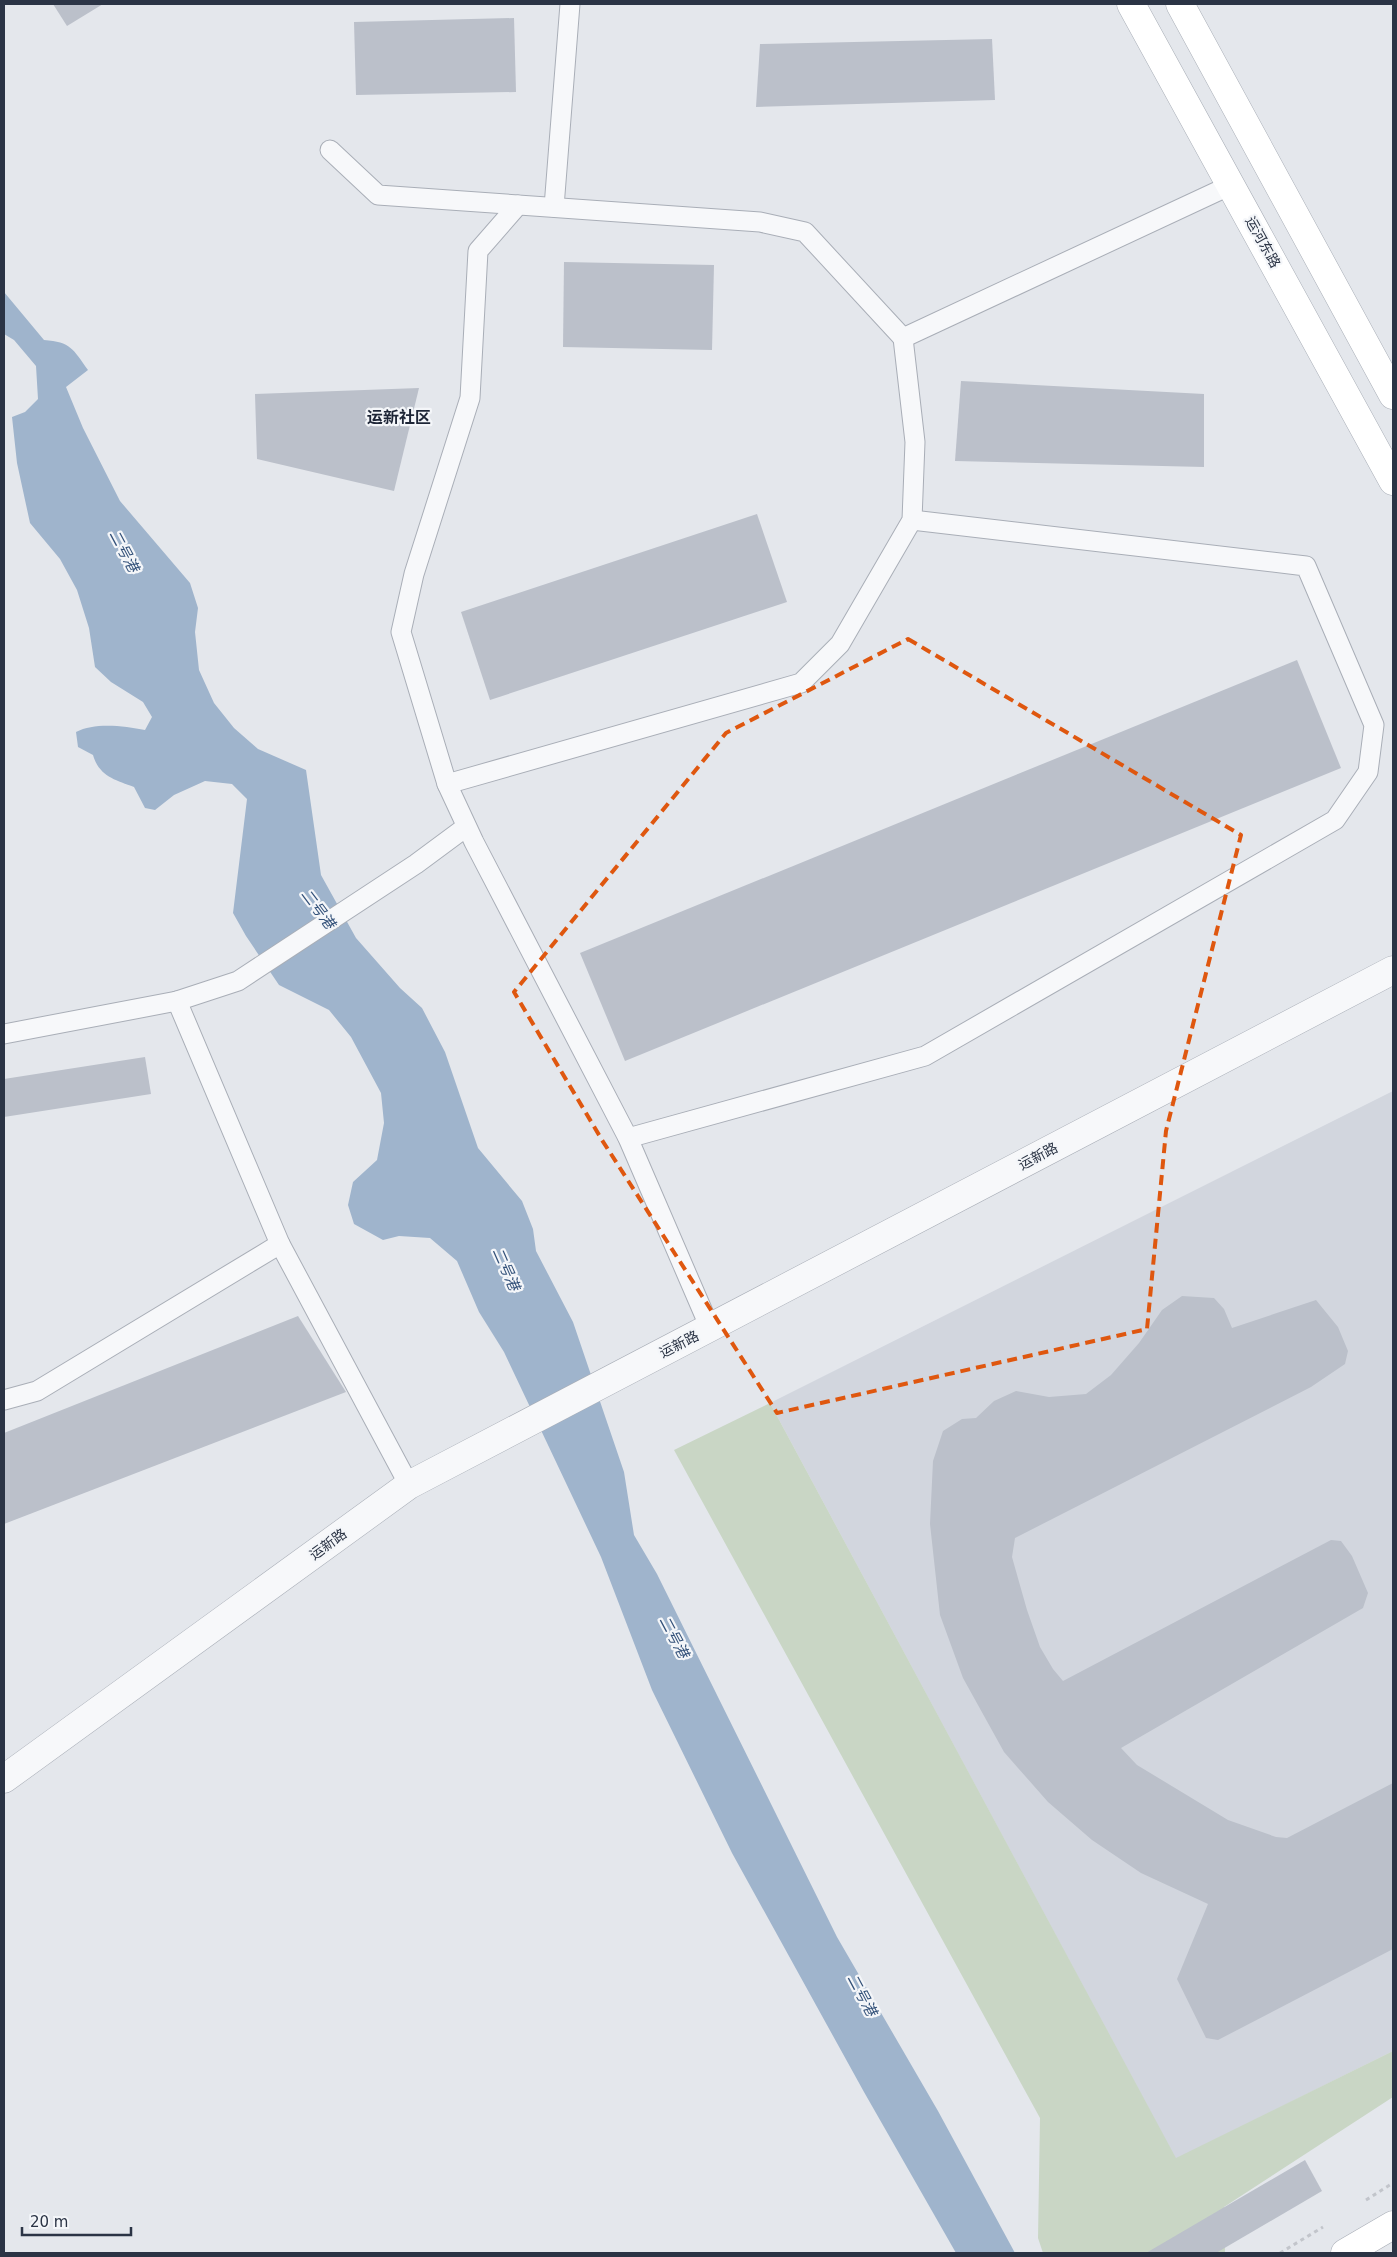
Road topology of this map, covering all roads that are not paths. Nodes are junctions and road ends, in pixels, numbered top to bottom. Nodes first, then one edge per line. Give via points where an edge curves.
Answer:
1 (570, 4) edge
2 (1131, 4) edge
3 (1180, 4) edge
4 (330, 150) dead end
5 (1231, 185) junction
6 (518, 205) junction
7 (554, 207) junction
8 (903, 338) junction
9 (1393, 395) edge
10 (1393, 481) edge
11 (912, 520) junction
12 (447, 784) junction
13 (466, 827) junction
14 (1393, 970) edge
15 (177, 1001) junction
16 (4, 1034) edge
17 (628, 1138) junction
18 (280, 1244) junction
19 (710, 1328) junction
20 (4, 1400) edge
21 (409, 1486) junction
22 (4, 1779) edge
23 (1393, 2225) edge
24 (1345, 2253) edge

1 - 7 lane
2 - 5 main road, 运河东路
3 - 9 main road
4 - 6 lane via 378,195
5 - 8 lane
5 - 10 main road, 运河东路
6 - 7 lane
6 - 12 lane via 478,251 470,398 414,574 400,632
7 - 8 lane via 760,222 805,232
8 - 11 lane via 915,442
11 - 12 lane via 840,644 801,683
11 - 17 lane via 1306,566 1374,725 1368,772 1335,820 925,1056
12 - 13 lane
13 - 15 lane via 416,864 238,980
13 - 17 lane
14 - 19 street, 运新路
15 - 16 lane
15 - 18 lane
17 - 19 lane
18 - 20 lane via 37,1391
18 - 21 lane
19 - 21 street, 运新路
21 - 22 street, 运新路
23 - 24 main road

